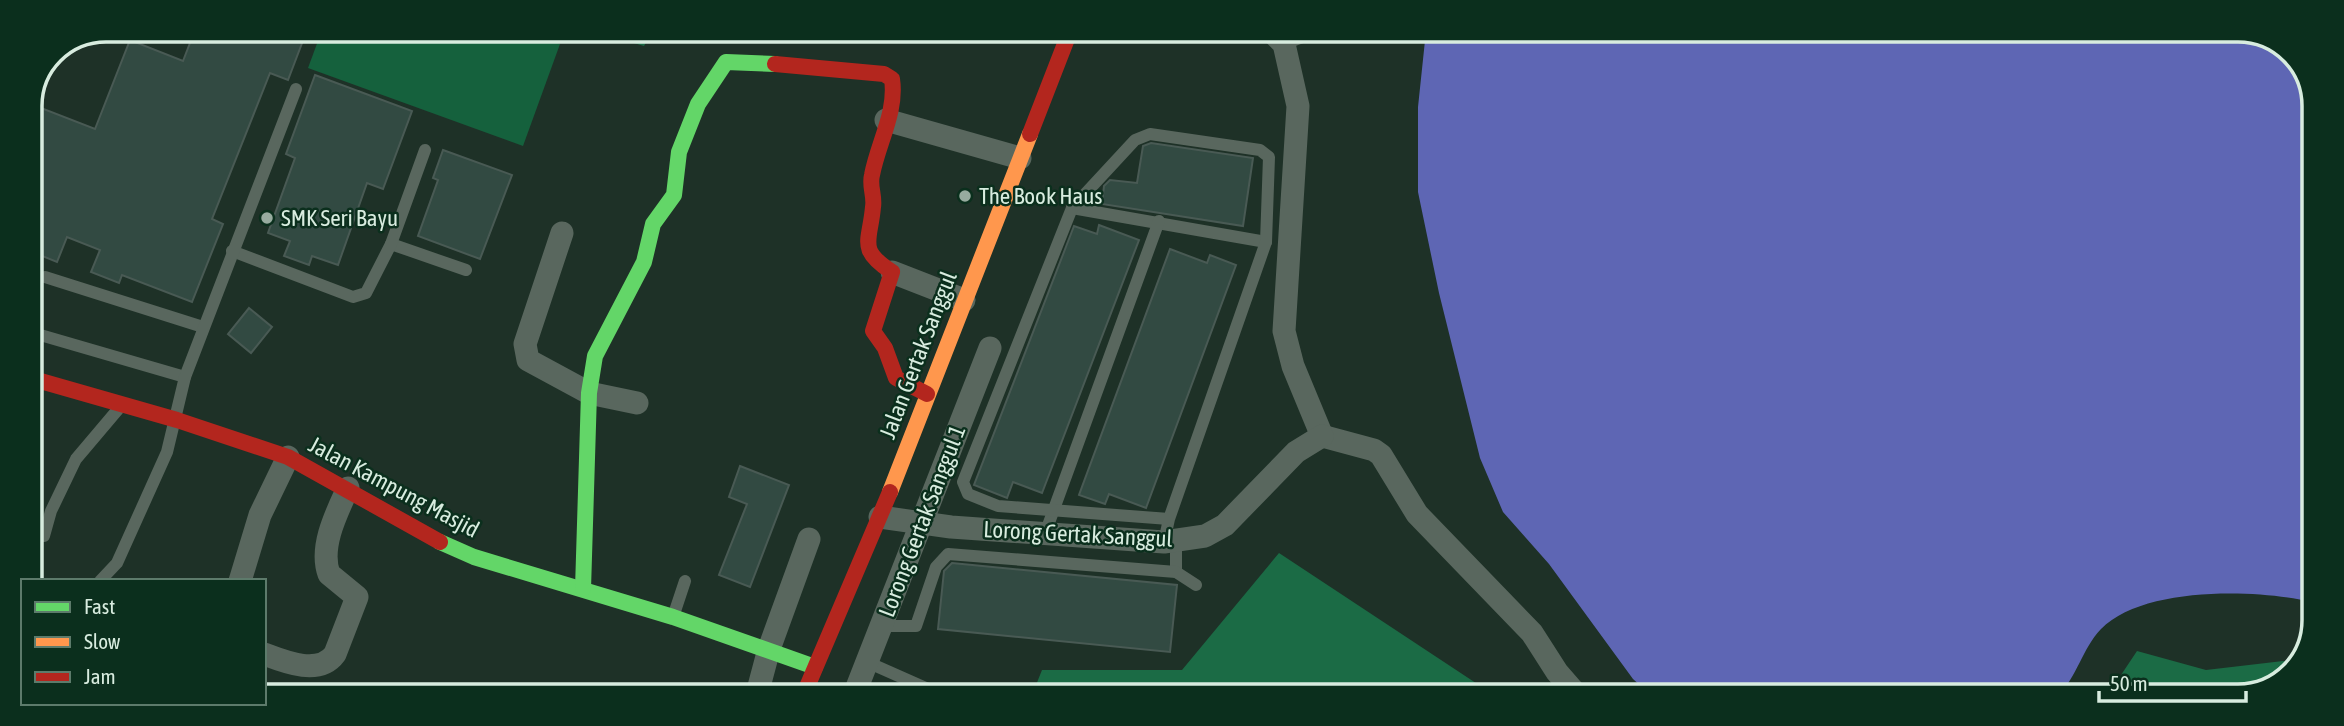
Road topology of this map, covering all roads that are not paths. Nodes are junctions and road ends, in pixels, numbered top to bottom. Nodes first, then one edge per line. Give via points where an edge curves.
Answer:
1 (1066, 42) edge
2 (1278, 42) edge
3 (296, 89) dead end
4 (886, 120) junction
5 (425, 150) dead end
6 (1020, 158) junction
7 (1072, 208) junction
8 (1159, 221) junction
9 (562, 233) dead end
10 (1266, 242) junction
11 (391, 244) junction
12 (233, 251) junction
13 (466, 270) dead end
14 (892, 272) junction
15 (45, 277) dead end
16 (964, 300) junction
17 (203, 327) junction
18 (42, 336) edge
19 (989, 348) dead end
20 (184, 377) junction
21 (42, 381) edge
22 (589, 393) junction
23 (927, 394) junction
24 (637, 403) dead end
25 (122, 404) junction
26 (177, 420) junction
27 (1322, 436) junction
28 (288, 457) junction
29 (348, 488) junction
30 (880, 517) junction
31 (1049, 521) junction
32 (920, 522) junction
33 (1170, 534) junction
34 (44, 536) dead end
35 (808, 539) dead end
36 (1176, 572) junction
37 (102, 579) edge
38 (241, 579) edge
39 (685, 581) dead end
40 (1196, 585) dead end
41 (583, 589) junction
42 (673, 617) junction
43 (881, 626) junction
44 (769, 649) junction
45 (266, 654) edge
46 (867, 662) junction
47 (815, 667) junction
48 (760, 684) edge
49 (808, 684) edge
50 (858, 684) edge
51 (917, 684) edge
52 (1567, 684) edge

1 - 6 street, Jalan Gertak Sanggul
2 - 27 street via 1298,107 1284,331
3 - 12 lane
4 - 6 street
4 - 14 street via 870,181 874,202 864,240 870,256
4 - 22 street via 894,83 884,74 726,62 698,104 679,152 674,195 653,224 644,262 595,356
5 - 11 lane
6 - 16 street, Jalan Gertak Sanggul
7 - 8 lane
7 - 10 lane via 1143,135 1260,150 1269,157
7 - 31 lane via 963,482 968,494
8 - 10 lane
8 - 31 lane
9 - 22 street via 525,353 528,360
10 - 33 lane
11 - 12 lane via 366,293 353,297
11 - 13 lane
12 - 17 lane
14 - 16 street
14 - 23 street via 873,331 896,378
15 - 17 lane
16 - 23 street, Jalan Gertak Sanggul
17 - 20 lane
18 - 20 lane
19 - 32 street, Lorong Gertak Sanggul 1
20 - 26 lane
21 - 25 street, Jalan Kampung Masjid
22 - 24 street
22 - 41 street
23 - 30 street, Jalan Gertak Sanggul
25 - 26 street, Jalan Kampung Masjid
25 - 34 lane via 76,459
26 - 28 street, Jalan Kampung Masjid
26 - 37 lane via 117,563
27 - 33 street, Lorong Gertak Sanggul via 1296,452 1215,533
27 - 52 street via 1381,455 1417,514 1532,634
28 - 29 street, Jalan Kampung Masjid
28 - 38 street via 260,515
29 - 41 street, Jalan Kampung Masjid via 435,539 474,556
29 - 45 street via 326,553 329,574 357,597 335,654 317,666
30 - 32 street, Lorong Gertak Sanggul
30 - 47 street, Jalan Gertak Sanggul
31 - 32 street, Lorong Gertak Sanggul
31 - 33 street, Lorong Gertak Sanggul
32 - 43 street, Lorong Gertak Sanggul 1
33 - 36 lane
35 - 44 street
36 - 40 lane
36 - 43 lane via 948,554 936,567 916,626
39 - 42 lane
41 - 42 street, Jalan Kampung Masjid
42 - 44 street, Jalan Kampung Masjid
43 - 46 street, Lorong Gertak Sanggul 1
44 - 47 street, Jalan Kampung Masjid
44 - 48 street
46 - 50 street, Lorong Gertak Sanggul 1
46 - 51 lane
47 - 49 street, Jalan Gertak Sanggul

